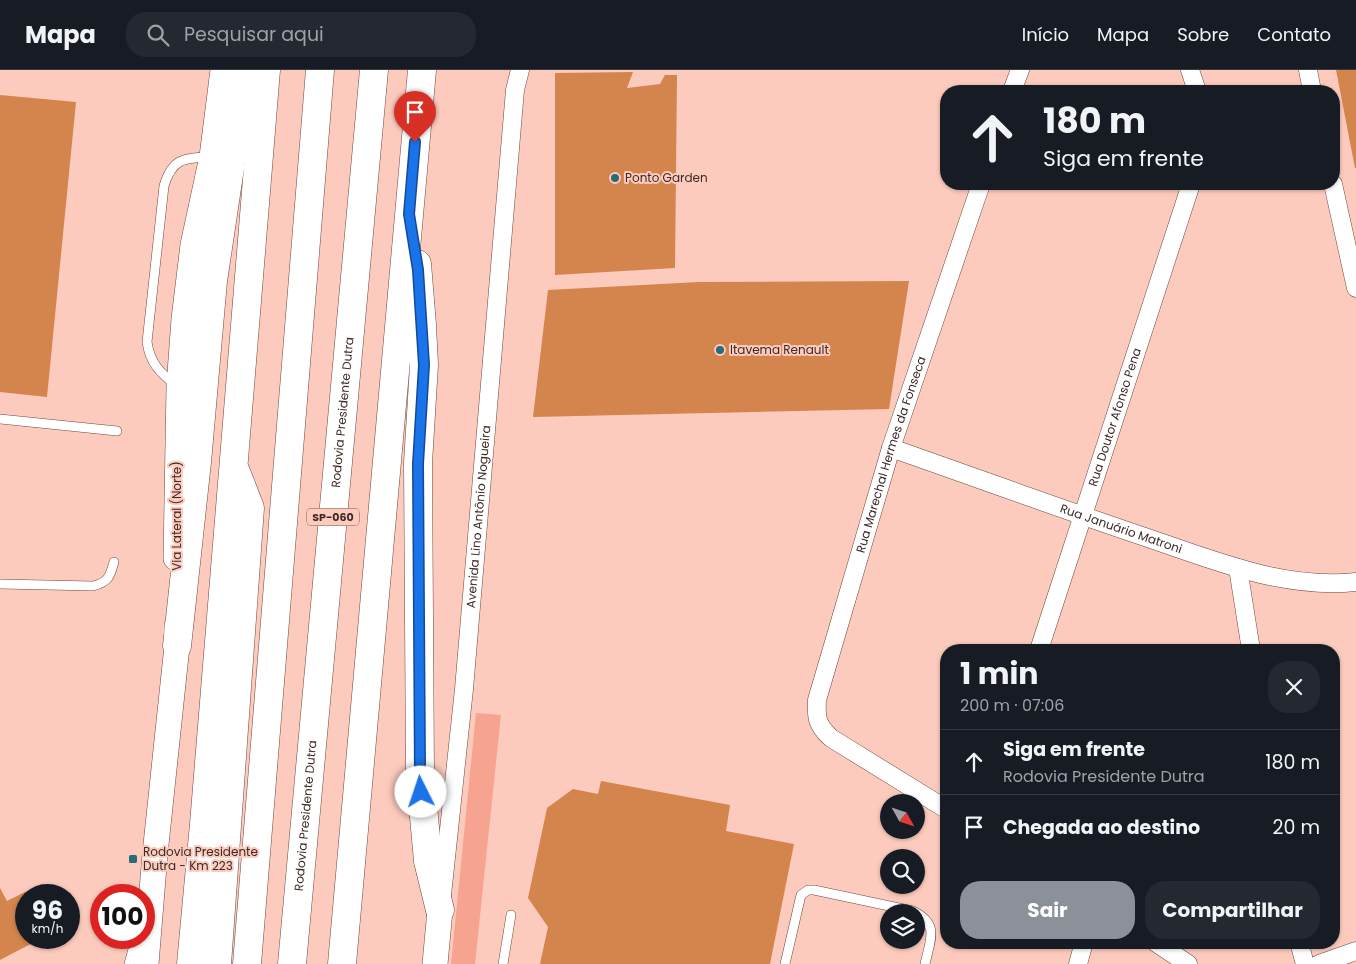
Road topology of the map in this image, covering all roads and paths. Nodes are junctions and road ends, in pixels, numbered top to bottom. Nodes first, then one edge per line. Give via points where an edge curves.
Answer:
1 (223, 70) edge
2 (249, 70) edge
3 (266, 70) edge
4 (320, 70) edge
5 (374, 70) edge
6 (422, 70) edge
7 (520, 70) edge
8 (1020, 70) edge
9 (1190, 70) edge
10 (1308, 70) edge
11 (1014, 85) edge
12 (1195, 85) edge
13 (1311, 85) edge
14 (212, 158) junction
15 (979, 190) edge
16 (1190, 190) edge
17 (1334, 190) edge
18 (409, 214) junction
19 (1356, 288) edge
20 (179, 387) junction
21 (0, 419) edge
22 (117, 431) dead end
23 (891, 448) junction
24 (234, 466) junction
25 (1083, 516) junction
26 (114, 562) dead end
27 (1238, 568) junction
28 (1356, 582) edge
29 (0, 584) edge
30 (1041, 644) edge
31 (1250, 644) edge
32 (177, 646) junction
33 (940, 805) edge
34 (155, 854) junction
35 (149, 884) edge
36 (440, 910) junction
37 (511, 915) dead end
38 (133, 949) edge
39 (1082, 949) edge
40 (1166, 949) edge
41 (1301, 949) edge
42 (1356, 951) edge
43 (128, 964) edge
44 (146, 964) edge
45 (191, 964) edge
46 (217, 964) edge
47 (247, 964) edge
48 (292, 964) edge
49 (342, 964) edge
50 (435, 964) edge
51 (503, 964) edge
52 (786, 964) edge
53 (925, 964) edge
54 (1078, 964) edge
55 (1188, 964) edge
56 (1305, 964) edge
57 (1319, 964) edge

1 - 14 main road, Via Lateral (Norte)
2 - 32 highway via 213,281
3 - 24 highway
4 - 47 highway
5 - 48 highway, Rodovia Presidente Dutra / SP-060
6 - 18 highway
7 - 36 street, Avenida Lino Antônio Nogueira via 515,90 464,688
8 - 11 street
9 - 12 street
10 - 13 street
14 - 20 main road, Via Lateral (Norte) via 192,245
14 - 20 lane via 181,160 172,168 164,186 147,342 154,365
15 - 23 street, Rua Marechal Hermes da Fonseca
16 - 25 street, Rua Doutor Afonso Pena
17 - 19 street
18 - 36 highway via 418,270 424,365 418,464 420,773 428,861
18 - 49 highway
20 - 32 main road, Via Lateral (Norte)
21 - 22 lane
23 - 25 street, Rua Januário Matroni
23 - 33 street, Rua Marechal Hermes da Fonseca via 817,700 816,714 822,730 845,747
24 - 45 highway
24 - 46 highway via 250,508
25 - 27 street, Rua Januário Matroni
25 - 30 street, Rua Doutor Afonso Pena
26 - 29 lane via 103,584 93,586
27 - 28 street, Rua Januário Matroni via 1285,580 1338,584
27 - 31 street
32 - 34 main road, Via Lateral (Norte)
34 - 35 lane
34 - 44 main road, Via Lateral (Norte)
36 - 50 main road, Avenida Lino Antônio Nogueira
37 - 51 lane
38 - 43 lane
39 - 54 street
40 - 55 street
41 - 56 street
42 - 57 street
52 - 53 lane via 801,895 814,890 924,916 932,928

